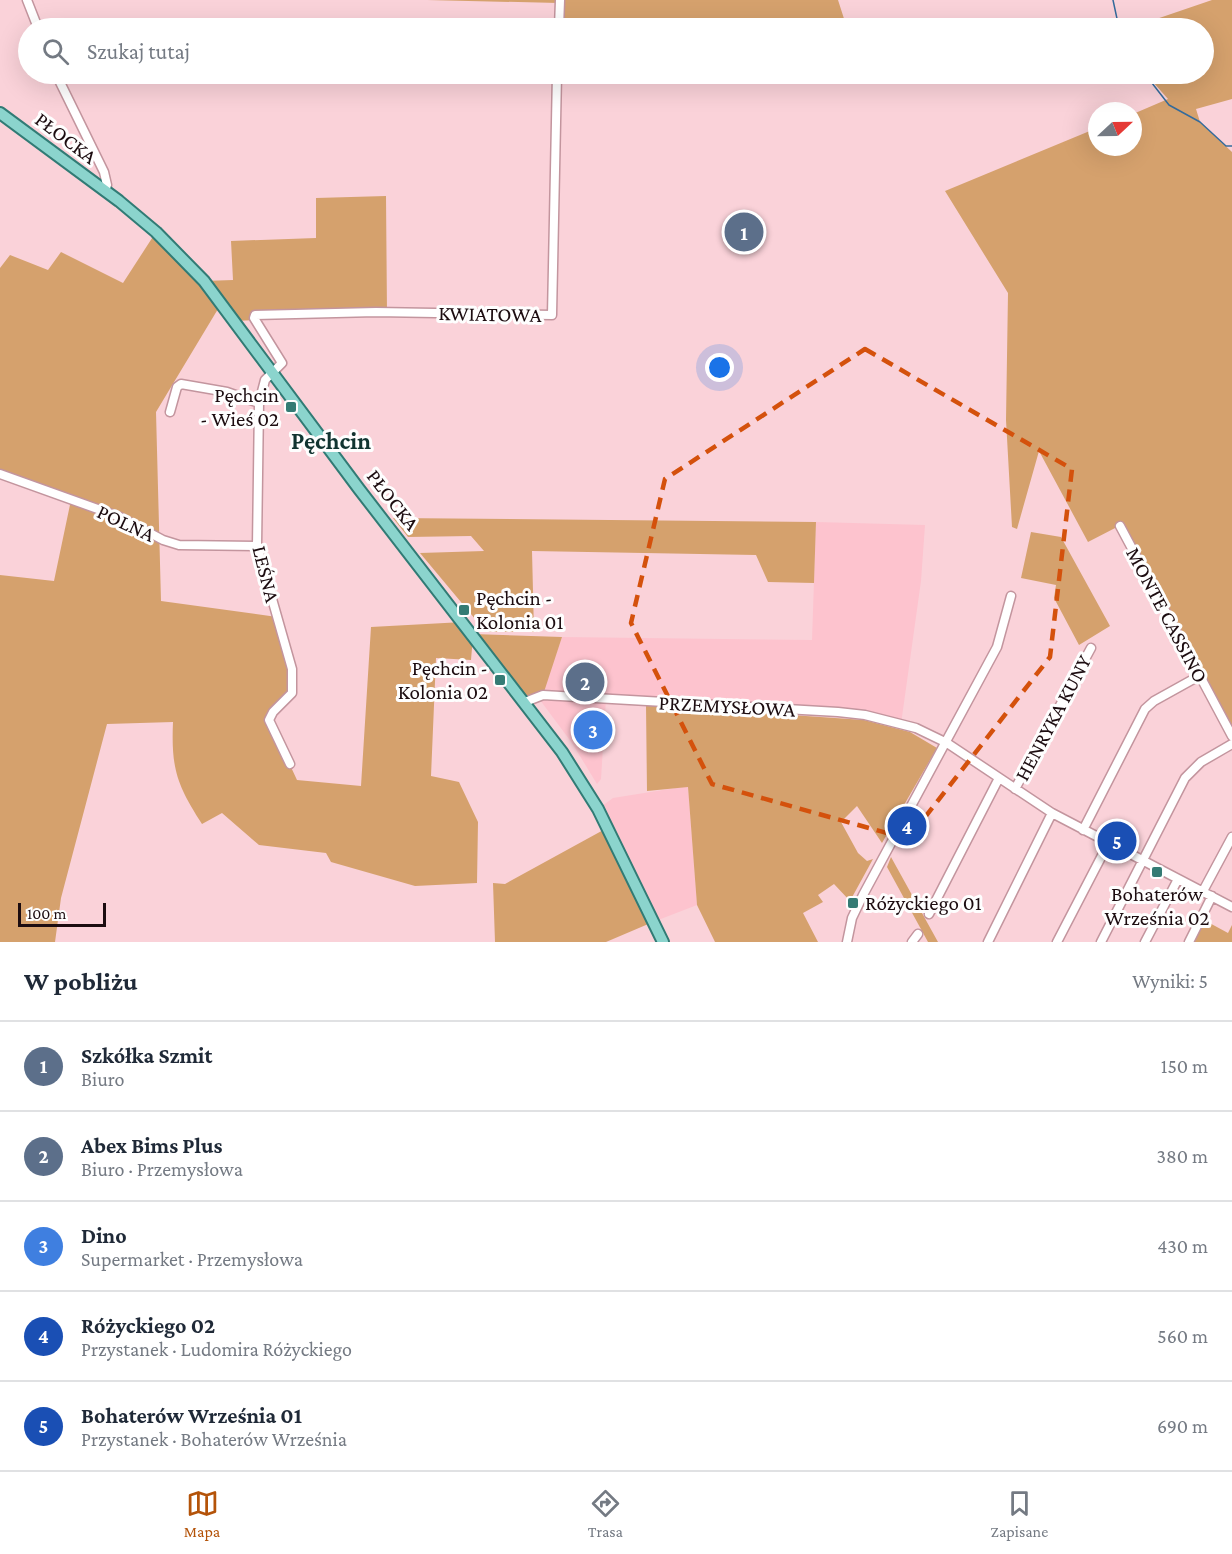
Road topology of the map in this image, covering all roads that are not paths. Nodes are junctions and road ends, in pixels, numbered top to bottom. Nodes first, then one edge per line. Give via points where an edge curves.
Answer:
1 (27, 0) edge
2 (560, 0) edge
3 (34, 18) edge
4 (559, 18) edge
5 (61, 84) edge
6 (557, 84) edge
7 (0, 113) edge
8 (105, 190) junction
9 (274, 372) junction
10 (259, 403) junction
11 (170, 411) dead end
12 (0, 474) edge
13 (1120, 526) dead end
14 (257, 546) junction
15 (1011, 596) dead end
16 (1091, 648) dead end
17 (1199, 676) junction
18 (525, 702) junction
19 (1232, 736) edge
20 (947, 743) junction
21 (1232, 744) edge
22 (290, 764) dead end
23 (999, 778) junction
24 (1015, 789) junction
25 (1052, 813) junction
26 (1083, 830) junction
27 (1232, 837) edge
28 (1109, 842) junction
29 (1142, 860) junction
30 (1178, 879) junction
31 (1203, 891) junction
32 (1212, 896) junction
33 (1232, 907) edge
34 (929, 914) dead end
35 (918, 934) dead end
36 (663, 942) edge
37 (847, 942) edge
38 (912, 942) edge
39 (988, 942) edge
40 (1057, 942) edge
41 (1101, 942) edge
42 (1145, 942) edge
43 (1189, 942) edge

1 - 3 street
2 - 4 street
5 - 8 street via 104,172
6 - 9 street, KWIATOWA via 552,315 259,313 254,318 282,363
7 - 8 main road, PŁOCKA
8 - 9 main road, PŁOCKA via 156,232 204,281
9 - 10 street, LEŚNA via 265,380
9 - 18 main road, PŁOCKA via 359,489
10 - 11 street via 227,392 181,384
10 - 14 street, LEŚNA
12 - 14 street, POLNA via 120,517 179,545
13 - 17 street, MONTE CASSINO
14 - 22 street, LEŚNA via 292,669 292,693 269,720
15 - 20 street via 997,647
16 - 24 street, HENRYKA KUNY
17 - 19 street, MONTE CASSINO
17 - 26 street via 1145,708
18 - 20 street, PRZEMYSŁOWA via 543,695 838,712 928,732
18 - 36 main road, PŁOCKA via 598,809
20 - 23 street, PRZEMYSŁOWA
20 - 37 street via 862,895
21 - 29 street via 1191,769
23 - 24 street, PRZEMYSŁOWA
23 - 34 street
24 - 25 street, PRZEMYSŁOWA
25 - 26 street, PRZEMYSŁOWA
25 - 39 street
26 - 28 street, PRZEMYSŁOWA
27 - 31 street
28 - 29 street, PRZEMYSŁOWA
28 - 40 street
29 - 30 street, PRZEMYSŁOWA
29 - 41 street
30 - 31 street, PRZEMYSŁOWA
30 - 42 street
31 - 32 street, PRZEMYSŁOWA
32 - 33 street, PRZEMYSŁOWA
32 - 43 street
35 - 38 street

